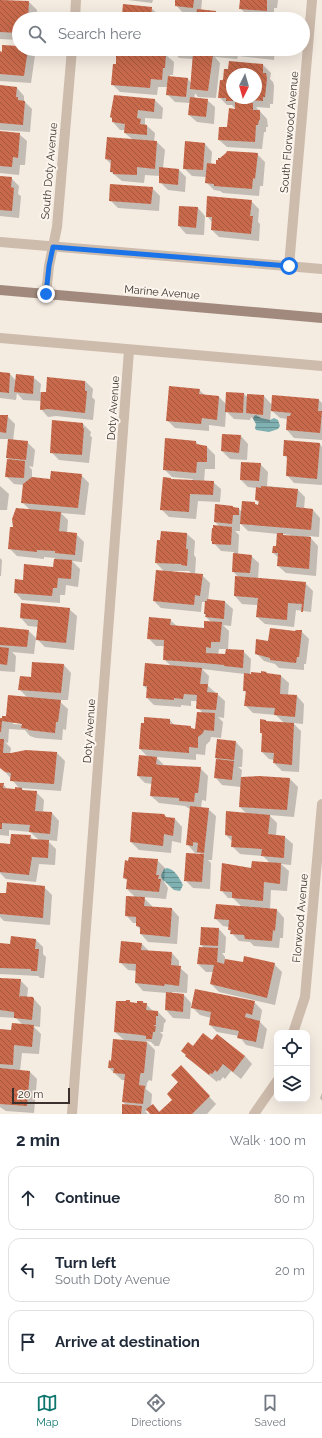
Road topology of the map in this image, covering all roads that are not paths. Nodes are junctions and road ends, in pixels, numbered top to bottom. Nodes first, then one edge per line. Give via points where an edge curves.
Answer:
1 (76, 0) edge
2 (312, 0) edge
3 (75, 12) edge
4 (310, 23) edge
5 (71, 56) edge
6 (307, 56) edge
7 (0, 242) edge
8 (53, 247) junction
9 (289, 266) junction
10 (322, 269) edge
11 (0, 290) edge
12 (46, 294) junction
13 (322, 318) edge
14 (0, 338) edge
15 (129, 350) junction
16 (322, 366) edge
17 (322, 804) edge
18 (295, 1030) edge
19 (274, 1085) edge
20 (72, 1114) edge
21 (254, 1114) edge

1 - 3 street
2 - 4 street, South Florwood Avenue
5 - 8 street, South Doty Avenue via 57,227
6 - 9 street, South Florwood Avenue
7 - 8 street
8 - 9 street
8 - 12 street, South Doty Avenue
9 - 10 street
11 - 12 main road, Marine Avenue
12 - 13 main road, Marine Avenue
14 - 15 street
15 - 16 street
15 - 20 street, Doty Avenue
17 - 18 street, Florwood Avenue via 305,997
19 - 21 street

